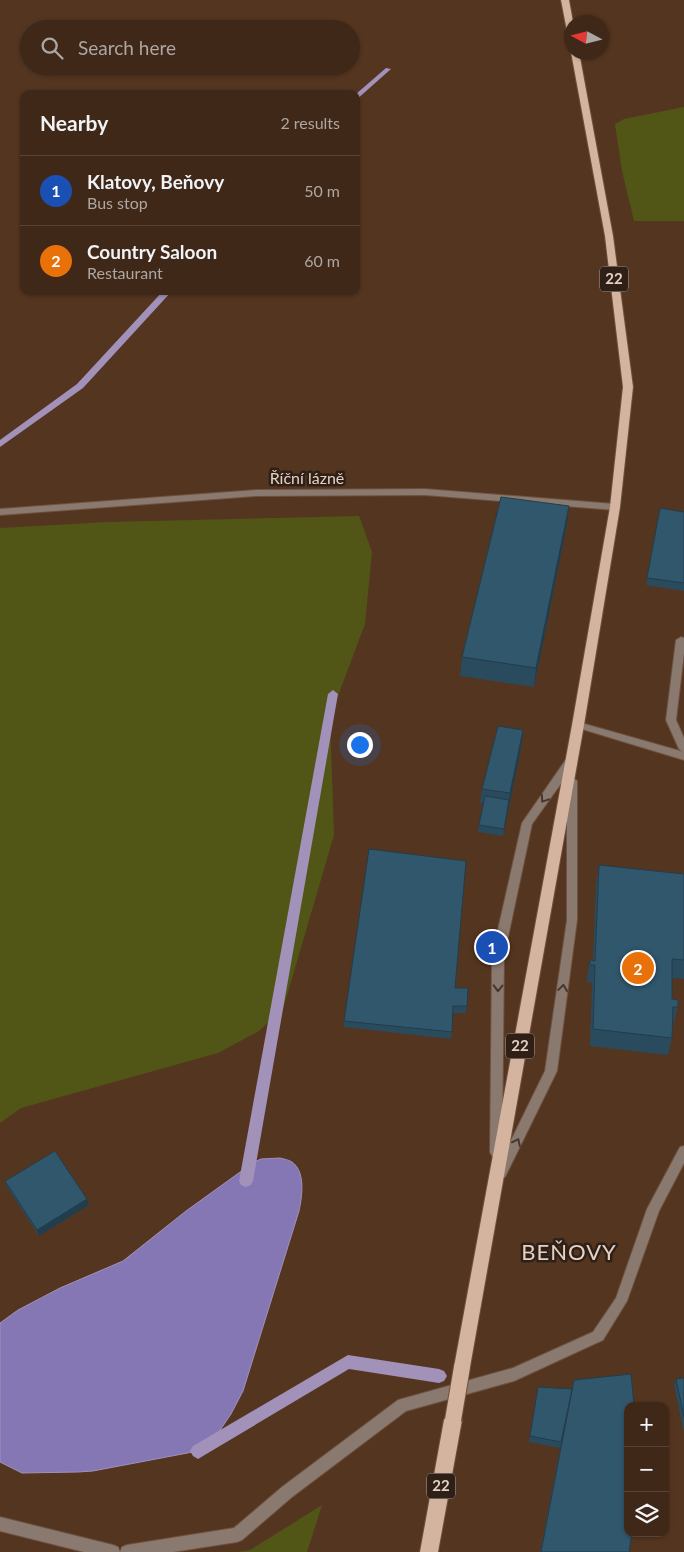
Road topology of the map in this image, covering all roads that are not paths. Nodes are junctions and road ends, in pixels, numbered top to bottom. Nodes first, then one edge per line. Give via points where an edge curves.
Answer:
1 (565, 0) edge
2 (568, 15) edge
3 (576, 60) edge
4 (615, 508) junction
5 (0, 512) edge
6 (681, 640) dead end
7 (578, 725) junction
8 (684, 750) edge
9 (684, 756) edge
10 (572, 759) junction
11 (684, 1151) edge
12 (495, 1186) junction
13 (0, 1524) edge
14 (113, 1552) edge
15 (128, 1552) edge
16 (429, 1552) edge

1 - 2 main road
3 - 4 main road, 22 via 609,236 628,387
4 - 5 street, Říční lázně via 405,492 256,493
4 - 7 main road, 22
6 - 8 street via 671,720
7 - 9 street
7 - 10 main road, 22
10 - 12 main road, 22
12 -> 10 street via 551,1072 572,920
10 -> 12 street via 528,824 498,956
11 - 15 street via 653,1209 621,1301 598,1336 514,1374 403,1405 287,1492 237,1535
12 - 16 main road, 22, bridge
13 - 14 street

